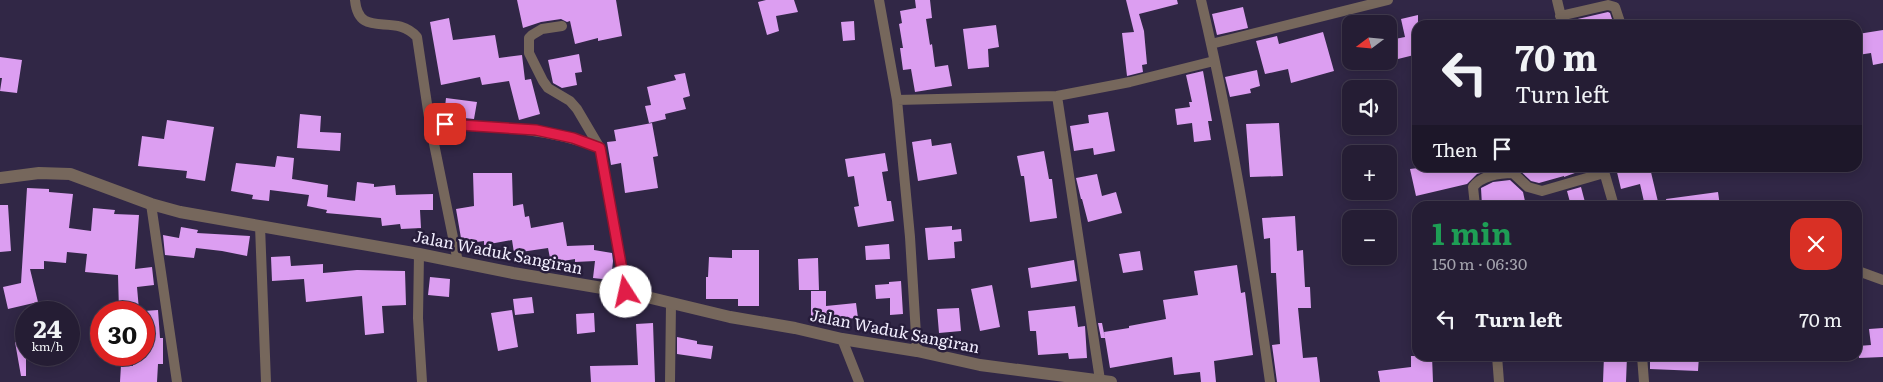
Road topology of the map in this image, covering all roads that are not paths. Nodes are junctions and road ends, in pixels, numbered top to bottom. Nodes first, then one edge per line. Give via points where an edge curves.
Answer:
1 (355, 0) edge
2 (879, 0) edge
3 (1201, 0) edge
4 (1388, 0) edge
5 (1557, 0) edge
6 (1561, 20) edge
7 (1564, 20) edge
8 (1619, 20) edge
9 (562, 26) dead end
10 (1211, 44) junction
11 (1214, 61) junction
12 (1057, 96) junction
13 (897, 100) junction
14 (430, 124) junction
15 (600, 148) junction
16 (1598, 172) edge
17 (1605, 172) edge
18 (0, 178) edge
19 (1474, 201) edge
20 (1613, 201) edge
21 (151, 204) junction
22 (260, 226) junction
23 (419, 254) junction
24 (458, 262) junction
25 (1862, 272) edge
26 (1883, 280) edge
27 (626, 292) junction
28 (671, 304) junction
29 (842, 339) junction
30 (917, 351) junction
31 (1497, 361) edge
32 (1642, 361) edge
33 (1106, 381) edge
34 (177, 382) edge
35 (266, 382) edge
36 (422, 382) edge
37 (670, 382) edge
38 (859, 382) edge
39 (1270, 382) edge
40 (1499, 382) edge
41 (1644, 382) edge

1 - 14 street via 356,9 366,22 408,28 417,37
2 - 13 street
3 - 10 street
4 - 10 street
5 - 6 street
7 - 8 street via 1608,5 1615,7
9 - 15 street via 542,29 532,35 529,53 542,81 577,109
10 - 11 street
11 - 12 street
11 - 39 street via 1254,265
12 - 13 street
12 - 33 street
13 - 30 street
14 - 15 street via 536,130
14 - 24 street
15 - 27 street
16 - 19 street via 1542,191 1528,187 1512,173 1489,177 1473,187
17 - 20 street
18 - 21 street, Jalan Waduk Sangiran via 39,173 70,174
21 - 22 street, Jalan Waduk Sangiran
21 - 34 street
22 - 23 street, Jalan Waduk Sangiran
22 - 35 street
23 - 24 street, Jalan Waduk Sangiran
23 - 36 street
24 - 27 street, Jalan Waduk Sangiran
25 - 26 street
27 - 28 street, Jalan Waduk Sangiran
28 - 29 street, Jalan Waduk Sangiran
28 - 37 street
29 - 30 street, Jalan Waduk Sangiran
29 - 38 street
30 - 33 street, Jalan Waduk Sangiran via 980,365
31 - 40 street
32 - 41 street

